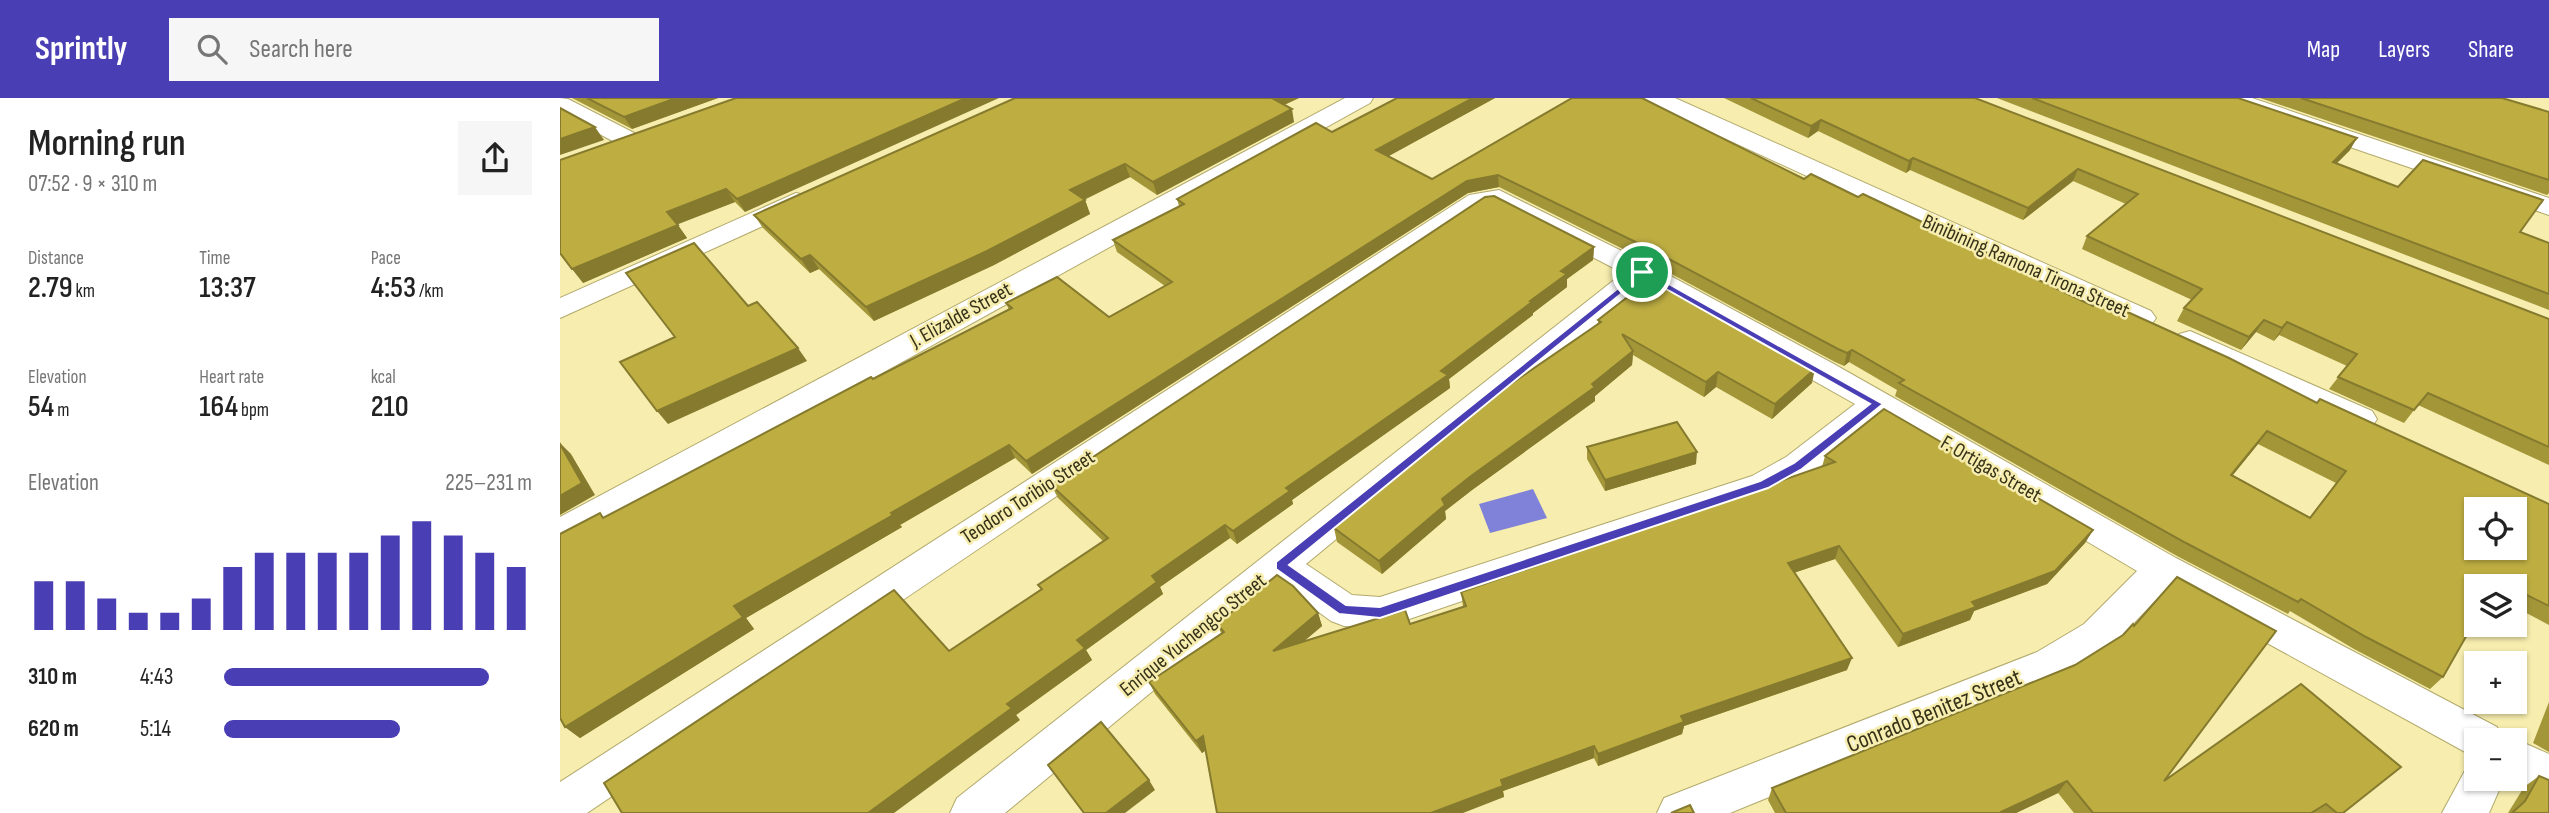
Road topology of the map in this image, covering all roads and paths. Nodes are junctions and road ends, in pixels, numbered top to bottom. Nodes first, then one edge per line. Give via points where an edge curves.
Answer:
1 (1362, 98) edge
2 (1656, 98) edge
3 (2229, 98) edge
4 (560, 104) edge
5 (596, 153) edge
6 (824, 188) edge
7 (1499, 198) joint
8 (2549, 208) edge
9 (1642, 272) junction
10 (560, 309) edge
11 (1877, 404) junction
12 (2391, 433) edge
13 (560, 534) edge
14 (1280, 565) junction
15 (2163, 568) junction
16 (2464, 730) edge
17 (2527, 764) edge
18 (2549, 776) edge
19 (2477, 791) edge
20 (560, 806) edge
21 (972, 813) edge
22 (1679, 813) edge
23 (2465, 813) edge

1 - 13 street, J. Elizalde Street
2 - 12 street, Binibining Ramona Tirona Street
3 - 8 street
4 - 5 street via 641,137
6 - 10 street
7 - 9 street, F. Ortigas Street
7 - 20 street, Teodoro Toribio Street via 1478,200
9 - 11 street, F. Ortigas Street
9 - 14 street, Enrique Yuchengco Street
11 - 14 street via 1798,466 1764,485 1380,612 1344,610
11 - 15 street, F. Ortigas Street
14 - 21 street, Enrique Yuchengco Street
15 - 16 street, F. Ortigas Street
15 - 22 street, Conrado Benitez Street via 2098,635 2050,664
17 - 18 street
19 - 23 street

